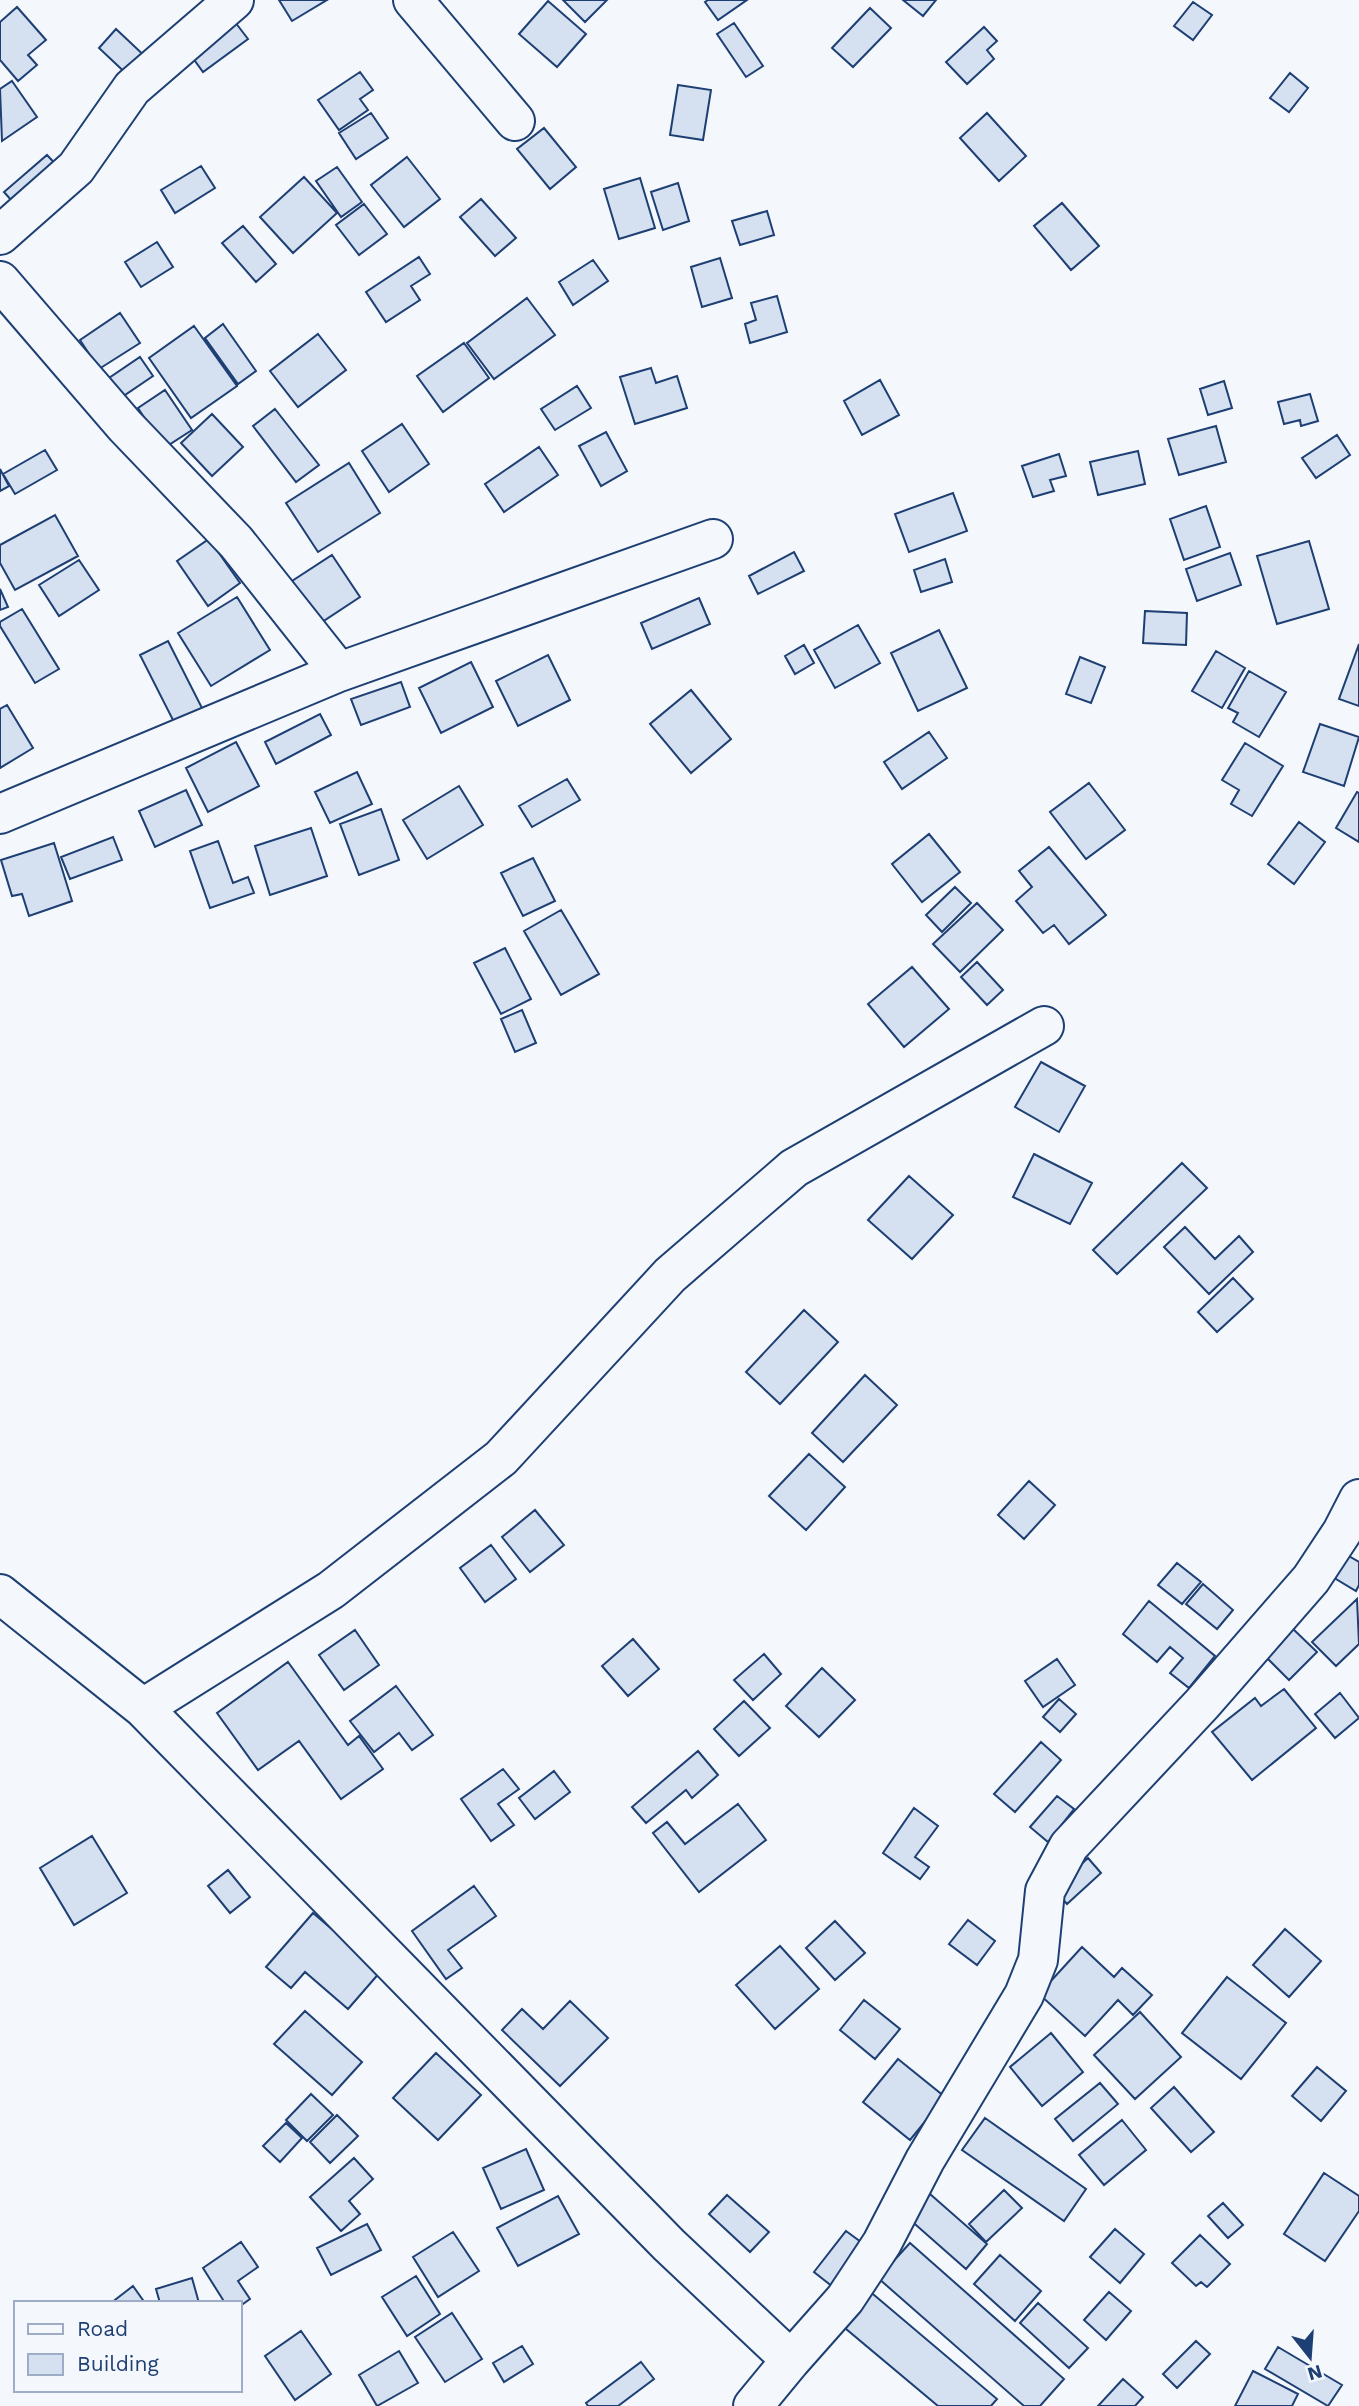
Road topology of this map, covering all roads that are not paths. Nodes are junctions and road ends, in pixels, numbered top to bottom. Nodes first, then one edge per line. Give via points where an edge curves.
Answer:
1 (234, 0) edge
2 (413, 0) edge
3 (515, 121) dead end
4 (0, 234) edge
5 (0, 281) edge
6 (713, 539) dead end
7 (339, 672) junction
8 (0, 814) edge
9 (1044, 1026) dead end
10 (1359, 1499) edge
11 (4, 1605) edge
12 (143, 1708) junction
13 (791, 2360) junction
14 (753, 2406) edge

1 - 4 street via 132,88 76,168
2 - 3 street
5 - 7 street via 125,426 236,542
6 - 7 street
7 - 8 street
9 - 12 street via 794,1168 670,1275 501,1458 331,1590
10 - 13 street via 1311,1579 1069,1846 1045,1891 1038,1960 1024,1995 925,2160 882,2243 845,2299
11 - 12 street
12 - 13 street via 669,2245
13 - 14 street

